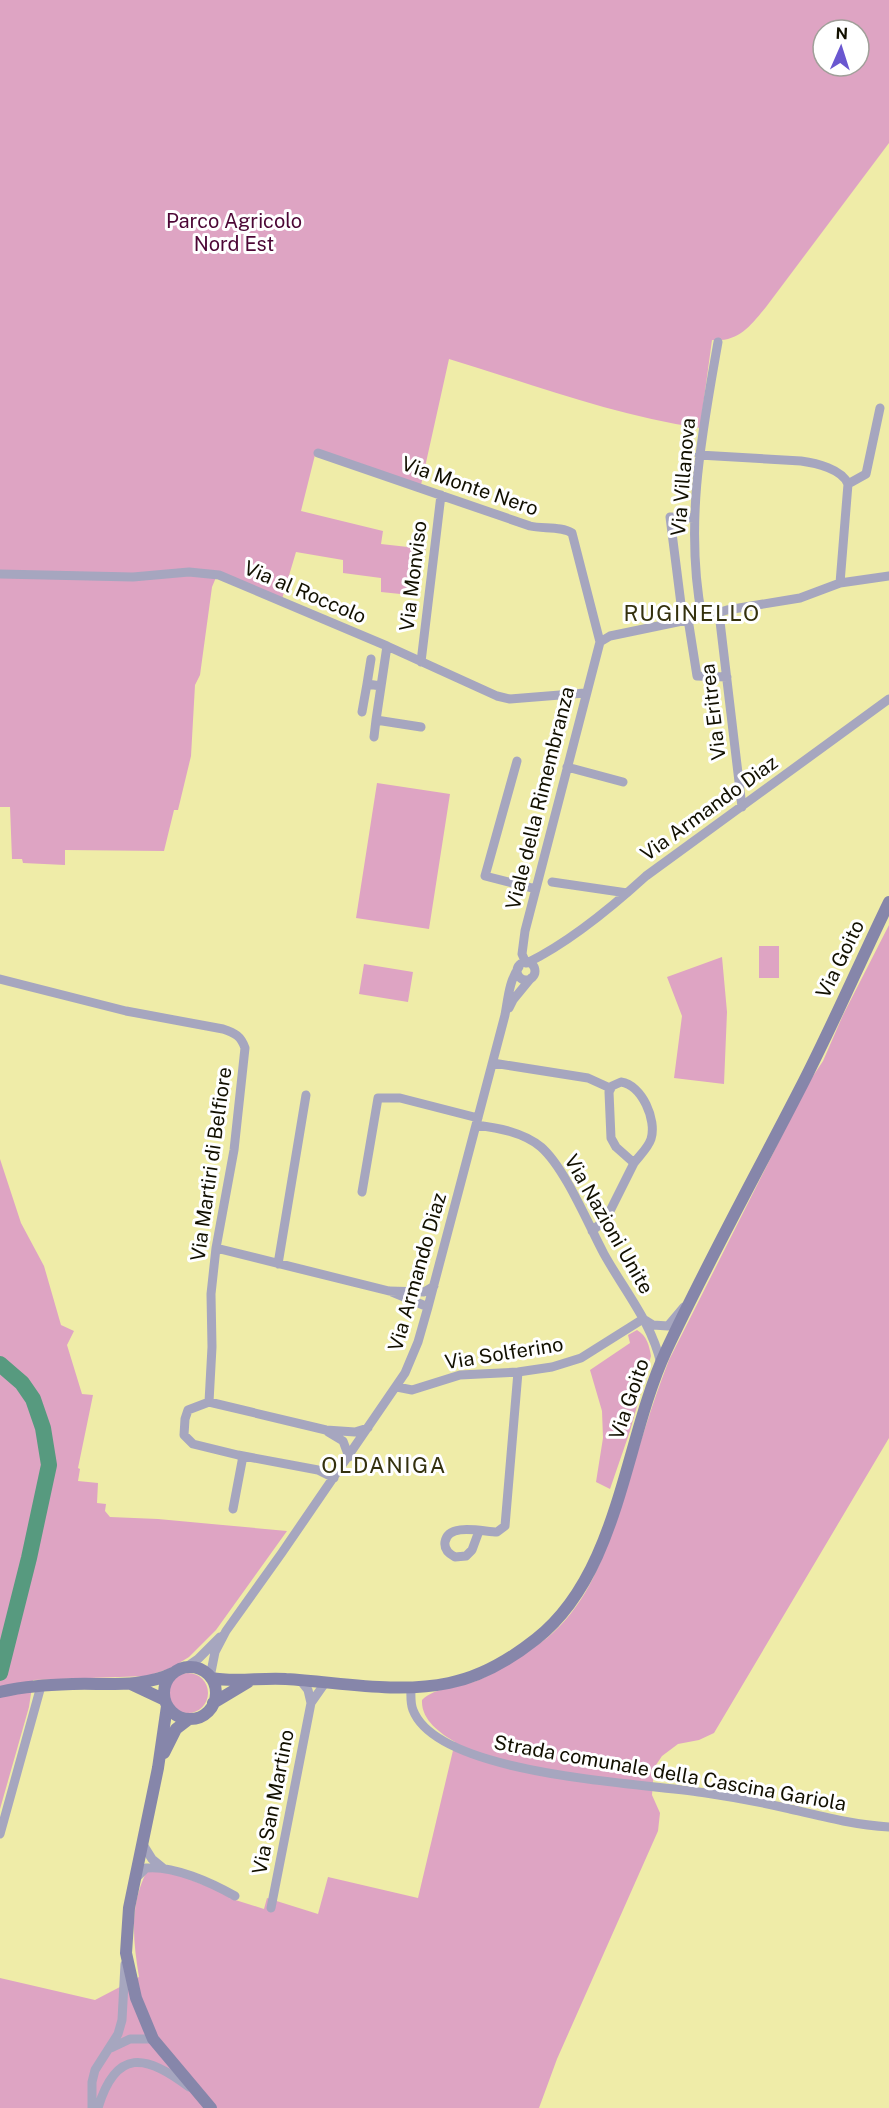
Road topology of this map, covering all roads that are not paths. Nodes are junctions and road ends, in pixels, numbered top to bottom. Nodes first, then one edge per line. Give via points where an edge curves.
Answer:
1 (718, 342) dead end
2 (880, 408) dead end
3 (318, 453) dead end
4 (699, 455) junction
5 (848, 484) junction
6 (441, 495) junction
7 (694, 518) junction
8 (0, 574) edge
9 (889, 576) edge
10 (840, 583) junction
11 (719, 613) junction
12 (702, 617) junction
13 (686, 619) junction
14 (600, 642) junction
15 (387, 646) junction
16 (371, 659) dead end
17 (421, 662) junction
18 (727, 677) junction
19 (367, 684) junction
20 (381, 686) junction
21 (585, 693) junction
22 (889, 699) edge
23 (362, 712) dead end
24 (376, 720) junction
25 (421, 727) dead end
26 (374, 736) dead end
27 (517, 761) dead end
28 (567, 767) junction
29 (623, 782) dead end
30 (742, 807) junction
31 (552, 882) dead end
32 (536, 889) junction
33 (627, 893) junction
34 (889, 902) edge
35 (552, 950) junction
36 (524, 964) junction
37 (533, 976) junction
38 (0, 979) edge
39 (505, 1016) junction
40 (493, 1062) junction
41 (610, 1088) junction
42 (306, 1095) dead end
43 (477, 1121) junction
44 (634, 1162) junction
45 (362, 1192) dead end
46 (592, 1231) junction
47 (216, 1248) junction
48 (278, 1264) junction
49 (434, 1286) junction
50 (390, 1291) junction
51 (692, 1299) junction
52 (428, 1306) junction
53 (643, 1318) junction
54 (661, 1364) junction
55 (518, 1372) junction
56 (397, 1387) junction
57 (209, 1402) junction
58 (368, 1428) junction
59 (326, 1431) junction
60 (243, 1456) junction
61 (349, 1456) junction
62 (334, 1478) junction
63 (233, 1509) dead end
64 (479, 1531) dead end
65 (226, 1631) junction
66 (179, 1670) junction
67 (211, 1678) junction
68 (254, 1680) junction
69 (300, 1680) junction
70 (325, 1683) junction
71 (131, 1684) junction
72 (41, 1686) junction
73 (411, 1687) junction
74 (1, 1691) edge
75 (166, 1703) junction
76 (213, 1703) junction
77 (311, 1703) junction
78 (189, 1719) junction
79 (158, 1767) junction
80 (889, 1827) edge
81 (0, 1834) edge
82 (142, 1843) junction
83 (163, 1868) junction
84 (134, 1881) junction
85 (235, 1896) dead end
86 (271, 1908) dead end
87 (126, 1953) junction
88 (153, 2039) junction
89 (107, 2052) junction
90 (202, 2097) junction
91 (92, 2108) edge
92 (98, 2108) edge
93 (211, 2108) edge

1 - 4 street, Via Villanova
2 - 5 street via 866,474
3 - 6 street, Via Monte Nero
4 - 5 street via 810,462 841,474
4 - 7 street, Via Villanova
5 - 10 street
6 - 14 street, Via Monte Nero via 530,526 572,533
6 - 17 street, Via Monviso
7 - 12 street, Via Villanova
7 - 13 street via 670,518
8 - 15 street, Via al Roccolo via 219,575
9 - 10 street
10 - 11 street via 800,598
11 - 12 street
11 - 18 street, Via Eritrea
12 - 13 street
13 - 14 street via 610,636
13 - 18 street via 697,676
14 - 21 street, Viale della Rimembranza
15 - 17 street, Via al Roccolo
15 - 20 street
16 - 19 street
17 - 21 street, Via al Roccolo via 510,699
18 - 30 street, Via Eritrea
19 - 20 street
19 - 23 street
20 - 24 street
21 - 28 street, Viale della Rimembranza
22 - 30 street, Via Armando Diaz
24 - 25 street
24 - 26 street
27 - 32 street via 485,876
28 - 29 street
28 - 32 street, Viale della Rimembranza
30 - 33 street, Via Armando Diaz
31 - 33 street
32 - 36 street, Viale della Rimembranza via 522,949
33 - 35 street, Via Armando Diaz
34 - 51 street, Via Goito via 804,1081
35 - 36 street, Via Armando Diaz
35 - 37 street, Via Armando Diaz
36 - 37 street via 533,967
36 - 37 street via 518,972 521,978
36 - 39 street, Via Armando Diaz via 514,974
37 - 39 street, Via Armando Diaz
38 - 47 street, Via Martiri di Belfiore via 126,1011 223,1029 242,1039 245,1048 237,1122
39 - 40 street, Via Armando Diaz
40 - 41 street via 588,1078
40 - 43 street, Via Armando Diaz
41 - 44 street via 611,1138
41 - 44 street via 617,1082 628,1084 649,1111 651,1139
42 - 48 street
43 - 45 street, Via Nazioni Unite via 400,1098 378,1098
43 - 46 street, Via Nazioni Unite via 520,1135 542,1148 563,1176
43 - 49 street, Via Armando Diaz
44 - 46 street via 606,1219
46 - 53 street, Via Nazioni Unite
47 - 48 street
47 - 57 street, Via Martiri di Belfiore
48 - 50 street
49 - 50 street via 424,1292
49 - 52 street, Via Armando Diaz
50 - 52 street
51 - 53 street, Via Nazioni Unite via 668,1326 653,1325
51 - 54 street, Via Goito
52 - 56 street, Via Armando Diaz via 418,1342
53 - 54 street, Via Nazioni Unite
53 - 55 street, Via Solferino via 581,1358
54 - 73 street, Via Goito via 591,1570 559,1620 498,1664 451,1683
55 - 56 street, Via Solferino via 460,1375 412,1390
55 - 64 street via 505,1526 497,1532
56 - 58 street, Via Armando Diaz
57 - 59 street
57 - 60 street via 188,1410 184,1435 193,1444
58 - 59 street via 355,1432
58 - 61 street, Via Armando Diaz
59 - 61 street via 343,1441
60 - 62 street via 318,1470
60 - 63 street
61 - 62 street, Via Armando Diaz
62 - 65 street, Via Armando Diaz
65 - 66 street, Via Armando Diaz via 198,1659
65 - 67 street, Via Armando Diaz via 215,1652
66 - 67 street via 199,1669
66 - 71 street
66 - 75 street via 165,1685
67 - 68 street, Via Goito
67 - 76 street via 215,1689
68 - 69 street, Via Goito
68 - 76 street, Via Goito
69 - 70 street, Via Goito
69 - 77 street
70 - 73 street, Via Goito
70 - 77 street, Via San Martino
71 - 72 street
71 - 75 street
72 - 74 street
72 - 81 street
73 - 80 street, Strada comunale della Cascina Gariola via 413,1710 423,1725 452,1745 487,1760 557,1774 706,1793
75 - 78 street via 177,1715
75 - 79 street
76 - 78 street via 203,1715
77 - 86 street, Via San Martino
78 - 79 street via 176,1729
79 - 82 street
82 - 83 street
82 - 84 street
83 - 84 street via 147,1868
83 - 85 street via 212,1883
84 - 87 street
87 - 88 street via 136,1998
87 - 89 street via 122,2019
88 - 89 street via 130,2039
88 - 90 street
89 - 91 street via 94,2074
90 - 92 street via 159,2066 137,2062 115,2073
90 - 93 street

